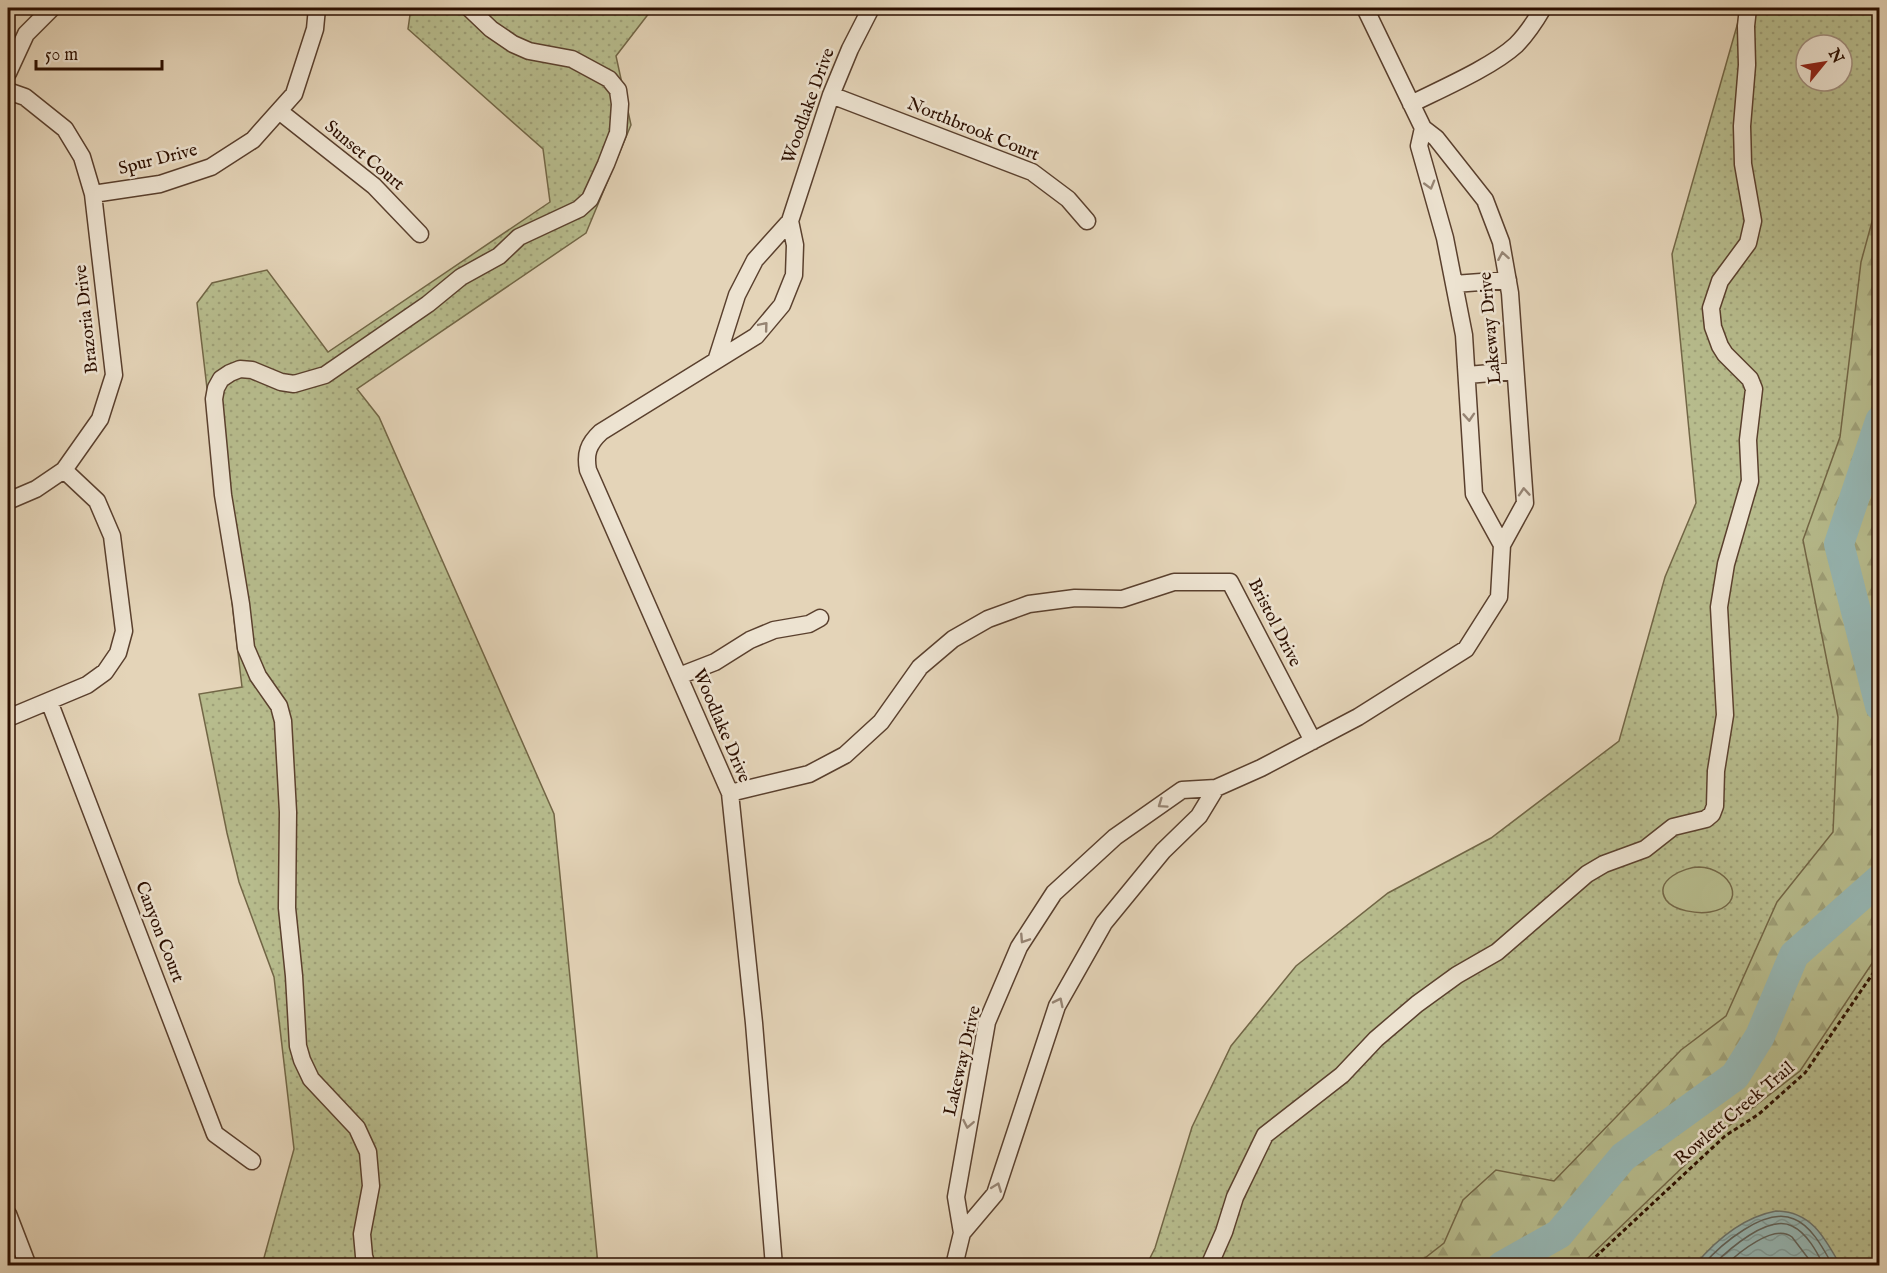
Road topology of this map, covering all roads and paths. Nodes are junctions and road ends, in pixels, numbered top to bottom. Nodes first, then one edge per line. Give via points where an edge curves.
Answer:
1 (52, 8) edge
2 (317, 8) edge
3 (469, 8) edge
4 (871, 8) edge
5 (1365, 8) edge
6 (1543, 8) edge
7 (1748, 8) edge
8 (8, 74) edge
9 (8, 92) edge
10 (831, 95) junction
11 (1412, 104) junction
12 (279, 111) junction
13 (1423, 128) junction
14 (93, 194) junction
15 (1088, 220) dead end
16 (790, 221) junction
17 (420, 234) dead end
18 (1508, 280) junction
19 (1454, 284) junction
20 (717, 358) junction
21 (1515, 371) junction
22 (1467, 375) junction
23 (64, 470) junction
24 (8, 501) edge
25 (1502, 545) junction
26 (820, 618) dead end
27 (679, 675) junction
28 (49, 701) junction
29 (8, 718) edge
30 (1313, 741) junction
31 (1216, 788) junction
32 (730, 793) junction
33 (1880, 963) edge
34 (252, 1161) dead end
35 (8, 1214) edge
36 (962, 1233) junction
37 (28, 1266) edge
38 (367, 1266) edge
39 (774, 1266) edge
40 (954, 1266) edge
41 (1209, 1266) edge
42 (1584, 1266) edge

1 - 8 street via 26,34
2 - 12 street, Spur Drive via 315,29 294,94
3 - 38 street via 513,44 572,59 609,79 618,90 618,133 590,199 579,209 519,237 498,256 454,282 325,375 294,384 240,369 221,379 214,399 223,495 246,648 258,676 279,706 283,721 288,812 287,908 298,1046 311,1079 357,1128 368,1152 371,1186 362,1234
4 - 10 street, Woodlake Drive
5 - 11 street, Lakeway Drive
6 - 11 street via 1515,45 1485,66
7 - 41 street via 1743,164 1754,221 1746,247 1720,281 1711,308 1720,346 1750,379 1754,389 1748,440 1751,474 1726,564 1719,607 1725,723 1712,814 1703,821 1673,827 1641,851 1593,869 1497,952 1417,1004 1332,1083 1270,1131 1244,1177
9 - 14 street, Brazoria Drive via 25,97 65,129 82,157
10 - 15 street, Northbrook Court via 1032,172
10 - 16 street, Woodlake Drive
11 - 13 street, Lakeway Drive
12 - 14 street, Spur Drive via 254,140 211,167 160,184
12 - 17 street, Sunset Court via 374,186
18 -> 13 street, Lakeway Drive via 1501,242 1485,200 1436,138
13 -> 19 street, Lakeway Drive via 1419,146
14 - 23 street, Brazoria Drive via 114,375 100,419
16 - 20 street, Woodlake Drive via 755,260 737,295
20 -> 16 street, Woodlake Drive via 756,336 782,305 794,275 795,245
18 - 19 street
18 - 21 street, Lakeway Drive
19 - 22 street, Lakeway Drive
20 - 27 street, Woodlake Drive via 601,432 588,449 586,460
21 - 22 street
25 -> 21 street, Lakeway Drive via 1525,503
22 -> 25 street, Lakeway Drive via 1474,494
23 - 24 street, Brazoria Drive via 36,489
23 - 28 street via 97,501 112,536 124,631 105,672 82,688
25 - 30 street, Lakeway Drive via 1499,597 1466,649
26 - 27 street via 809,624 774,630 715,662
27 - 32 street, Woodlake Drive
28 - 29 street
28 - 34 street, Canyon Court via 216,1134
30 - 31 street, Lakeway Drive
30 - 32 street, Bristol Drive via 1230,582 1174,582 1122,599 1075,598 1029,604 988,619 953,639 920,667 881,722 845,755 809,774
36 -> 31 street, Lakeway Drive via 995,1194 1057,1006 1104,923 1163,851 1199,816
31 -> 36 street, Lakeway Drive via 1182,790 1116,837 1054,893 1019,947 987,1022 956,1197
32 - 39 street, Woodlake Drive
33 - 42 path, Rowlett Creek Trail via 1805,1073 1759,1114 1725,1136
35 - 37 street
36 - 40 street, Lakeway Drive

